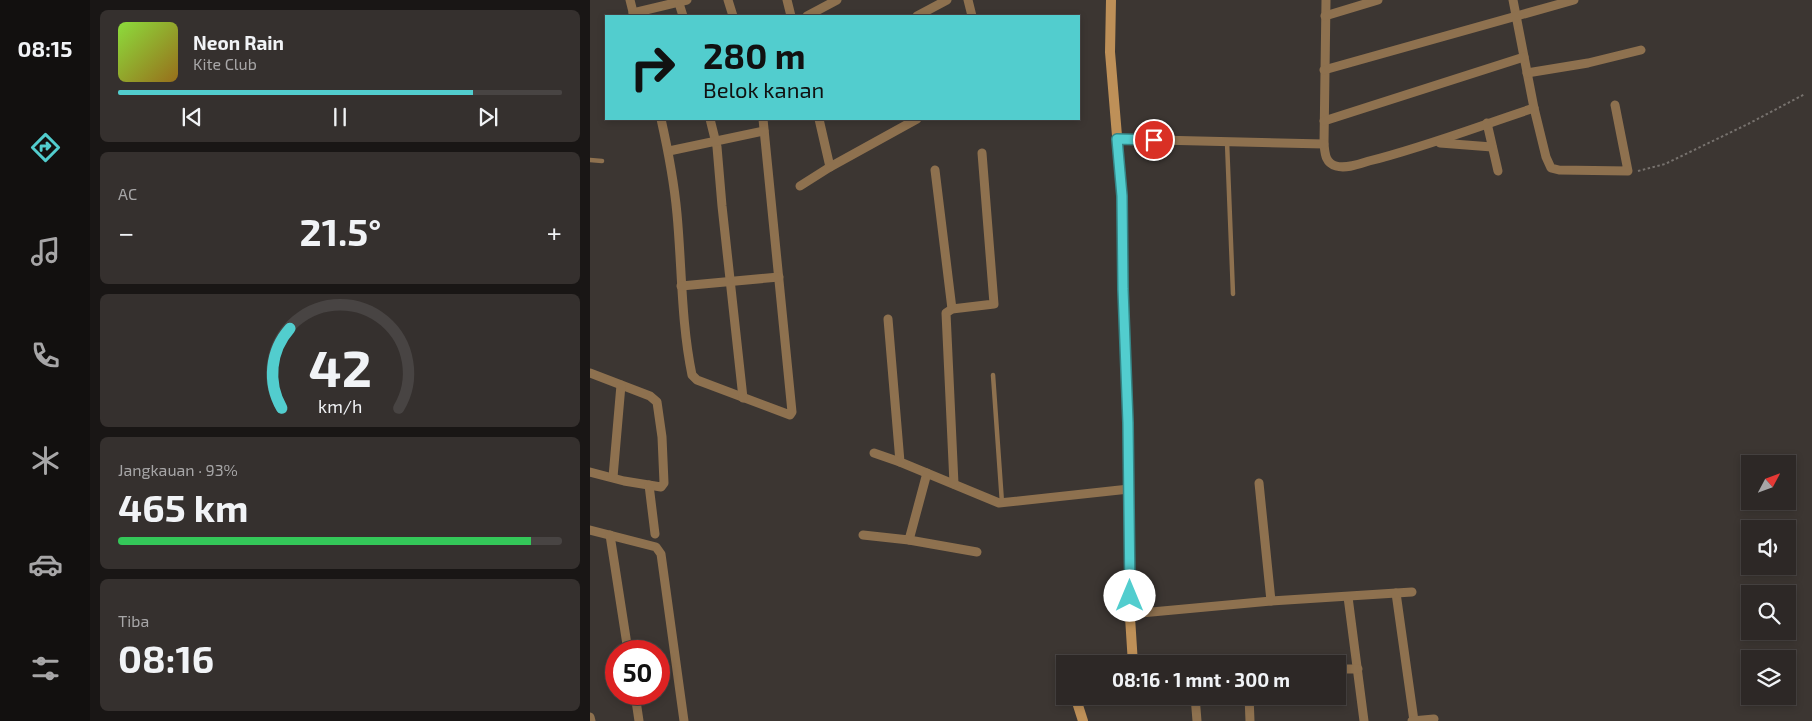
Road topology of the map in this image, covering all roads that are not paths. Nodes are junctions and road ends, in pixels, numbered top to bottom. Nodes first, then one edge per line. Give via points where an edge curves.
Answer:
1 (630, 0) edge
2 (728, 0) edge
3 (787, 0) edge
4 (838, 0) edge
5 (946, 0) edge
6 (968, 0) edge
7 (1111, 0) edge
8 (1326, 0) edge
9 (1513, 0) edge
10 (1574, 0) edge
11 (681, 1) edge
12 (1374, 1) edge
13 (633, 15) edge
14 (683, 15) edge
15 (733, 15) edge
16 (791, 15) edge
17 (809, 15) edge
18 (919, 15) edge
19 (972, 15) edge
20 (1325, 16) junction
21 (1516, 16) junction
22 (1641, 50) dead end
23 (1524, 57) junction
24 (1324, 70) junction
25 (1527, 73) junction
26 (1615, 105) dead end
27 (1534, 108) junction
28 (661, 120) edge
29 (710, 120) edge
30 (763, 120) edge
31 (820, 120) edge
32 (915, 120) edge
33 (1324, 121) junction
34 (1487, 123) junction
35 (764, 131) junction
36 (1117, 139) junction
37 (716, 140) junction
38 (1227, 142) junction
39 (1434, 142) junction
40 (1324, 144) junction
41 (1492, 146) junction
42 (668, 151) junction
43 (982, 154) dead end
44 (590, 160) edge
45 (602, 161) dead end
46 (830, 167) junction
47 (935, 170) dead end
48 (1498, 171) dead end
49 (800, 186) dead end
50 (779, 278) junction
51 (731, 282) junction
52 (682, 286) junction
53 (1233, 294) dead end
54 (952, 309) junction
55 (888, 319) dead end
56 (590, 373) edge
57 (993, 375) dead end
58 (621, 385) junction
59 (743, 398) junction
60 (874, 452) dead end
61 (900, 462) junction
62 (590, 472) edge
63 (927, 473) junction
64 (613, 477) junction
65 (1258, 483) dead end
66 (954, 484) junction
67 (649, 485) junction
68 (1129, 488) junction
69 (1002, 503) junction
70 (590, 530) edge
71 (656, 534) dead end
72 (863, 534) dead end
73 (610, 535) junction
74 (909, 540) junction
75 (977, 552) dead end
76 (1412, 592) dead end
77 (1396, 593) junction
78 (1348, 597) junction
79 (1271, 601) junction
80 (1130, 614) junction
81 (626, 640) edge
82 (1132, 655) edge
83 (1346, 669) edge
84 (1358, 669) junction
85 (637, 705) edge
86 (1078, 705) edge
87 (1196, 705) edge
88 (1249, 705) edge
89 (590, 717) edge
90 (1434, 719) dead end
91 (590, 721) edge
92 (639, 721) edge
93 (684, 721) edge
94 (1083, 721) edge
95 (1197, 721) edge
96 (1250, 721) edge
97 (1364, 721) edge
98 (1413, 721) edge

1 - 13 street
2 - 15 street
3 - 16 street
4 - 17 street
5 - 18 street
6 - 19 street
7 - 36 main road via 1110,52
8 - 20 street
9 - 21 street
10 - 21 street
11 - 13 street
11 - 14 street
12 - 20 street
20 - 24 street
21 - 23 street
21 - 24 street
22 - 25 street
23 - 25 street
23 - 33 street
24 - 33 street
25 - 27 street
26 - 27 street via 1628,170 1550,168
27 - 34 street
28 - 42 street
29 - 37 street
30 - 35 street
31 - 46 street
32 - 46 street
33 - 40 street
34 - 39 street
34 - 41 street
35 - 37 street
35 - 50 street
36 - 38 street
36 - 68 main road via 1122,196
37 - 42 street
37 - 51 street
38 - 40 street
38 - 53 lane
39 - 40 street via 1386,157 1337,167 1325,156
39 - 41 street
41 - 48 street
42 - 52 street
43 - 54 street via 994,304
44 - 45 lane
46 - 49 street
47 - 54 street
50 - 51 street
50 - 59 street via 792,412 786,415
51 - 52 street
51 - 59 street
52 - 59 street via 692,375 696,380
54 - 66 street via 946,313
55 - 61 street
56 - 58 street
57 - 69 lane
58 - 64 street
58 - 67 street via 657,402 664,483 661,487
60 - 61 street
61 - 63 street
62 - 64 street
63 - 66 street
63 - 74 street
64 - 67 street
65 - 79 street
66 - 69 street
67 - 71 street
68 - 69 street
68 - 80 main road
70 - 73 street
72 - 74 street
73 - 81 street
73 - 93 street via 656,547 661,554
74 - 75 street
76 - 77 street
77 - 78 street
77 - 98 street
78 - 79 street
78 - 84 street
79 - 80 street
80 - 82 main road
83 - 84 street
84 - 97 street
85 - 92 street
86 - 94 main road
87 - 95 street
88 - 96 street
89 - 91 street
90 - 98 street

